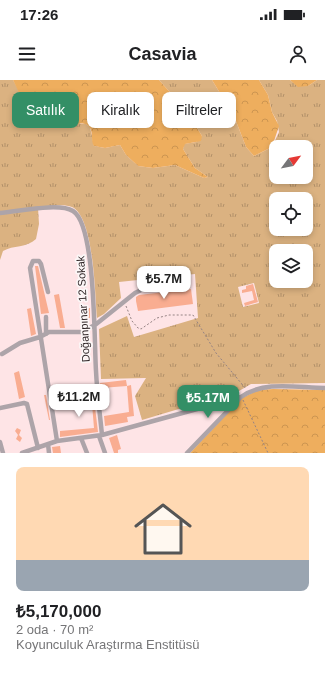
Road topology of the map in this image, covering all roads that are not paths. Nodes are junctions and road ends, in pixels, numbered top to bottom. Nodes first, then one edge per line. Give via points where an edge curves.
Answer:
1 (0, 213) edge
2 (142, 290) dead end
3 (48, 292) dead end
4 (46, 316) dead end
5 (95, 325) junction
6 (46, 334) junction
7 (40, 337) junction
8 (2, 354) dead end
9 (325, 388) edge
10 (241, 397) junction
11 (0, 408) edge
12 (100, 435) junction
13 (81, 438) junction
14 (57, 441) junction
15 (0, 442) edge
16 (48, 444) junction
17 (38, 448) junction
18 (3, 453) edge
19 (22, 453) edge
20 (49, 453) edge
21 (87, 453) edge
22 (105, 453) edge
23 (187, 453) edge

1 - 5 street, Doğanpınar 12 Sokak via 60,207 76,213 83,228 89,253
2 - 5 street
3 - 7 street via 41,264 33,261 30,268
4 - 6 street
5 - 6 street via 82,332 55,331
5 - 12 street, Doğanpınar 12 Sokak
6 - 7 street
7 - 8 street via 20,343
7 - 14 street
9 - 10 street via 258,388
10 - 12 street
10 - 23 street
11 - 17 street via 27,404
12 - 13 street
12 - 22 street, Doğanpınar 12 Sokak
13 - 14 street
13 - 21 street
14 - 16 street
15 - 18 street
16 - 17 street
16 - 20 street
17 - 19 street

